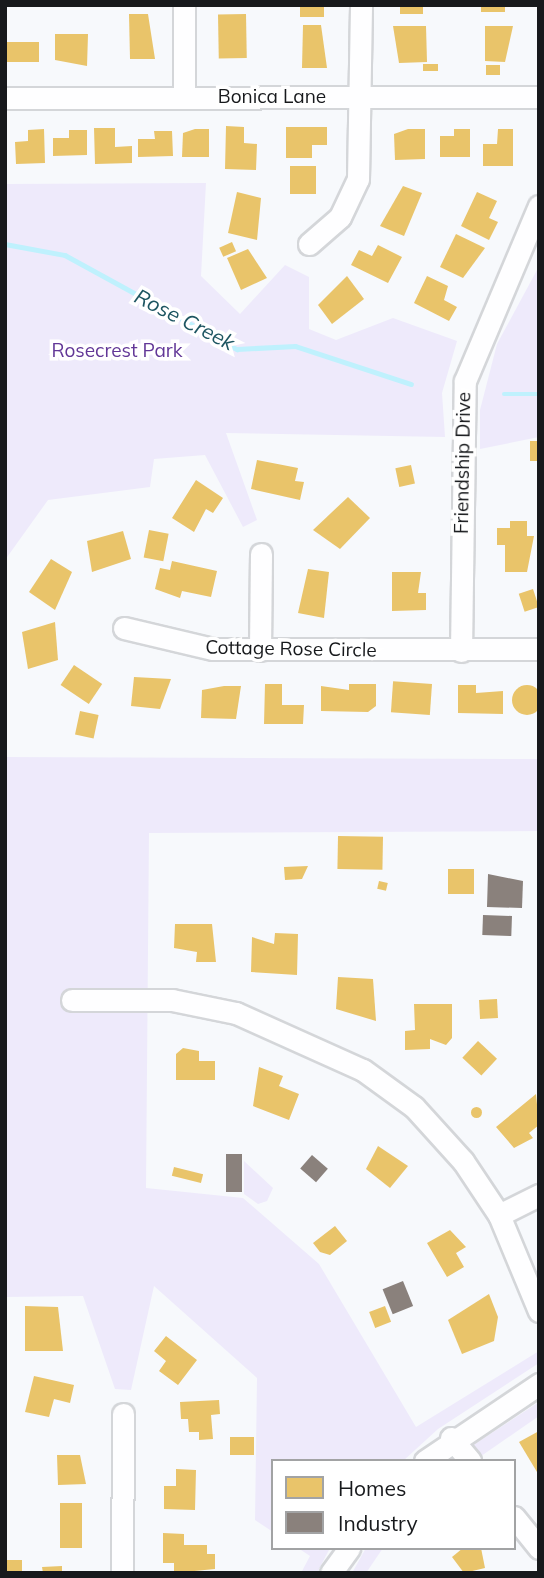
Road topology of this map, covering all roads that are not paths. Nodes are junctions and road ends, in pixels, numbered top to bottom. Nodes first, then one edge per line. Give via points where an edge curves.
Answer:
1 (184, 5) edge
2 (361, 5) edge
3 (362, 97) junction
4 (539, 97) edge
5 (5, 98) edge
6 (184, 98) junction
7 (539, 206) edge
8 (309, 244) dead end
9 (261, 554) dead end
10 (124, 628) dead end
11 (539, 649) edge
12 (260, 650) junction
13 (461, 651) junction
14 (72, 1000) dead end
15 (539, 1195) edge
16 (499, 1214) junction
17 (539, 1311) edge
18 (539, 1384) edge
19 (123, 1414) dead end
20 (451, 1438) junction
21 (427, 1459) edge
22 (468, 1459) edge
23 (516, 1519) edge
24 (539, 1548) edge
25 (348, 1550) edge
26 (122, 1573) edge
27 (331, 1573) edge

1 - 6 street
2 - 3 street
3 - 4 street, Bonica Lane
3 - 6 street, Bonica Lane
3 - 8 street via 354,192 340,217
5 - 6 street, Bonica Lane
7 - 13 street, Friendship Drive via 465,381
9 - 12 street
10 - 12 street, Cottage Rose Circle via 190,647
11 - 13 street, Cottage Rose Circle
12 - 13 street, Cottage Rose Circle
14 - 16 street via 172,1000 294,1034 363,1070 414,1107 463,1161
15 - 16 street
16 - 17 street
18 - 20 street
19 - 26 street
20 - 21 street
20 - 22 street
23 - 24 street
25 - 27 street

